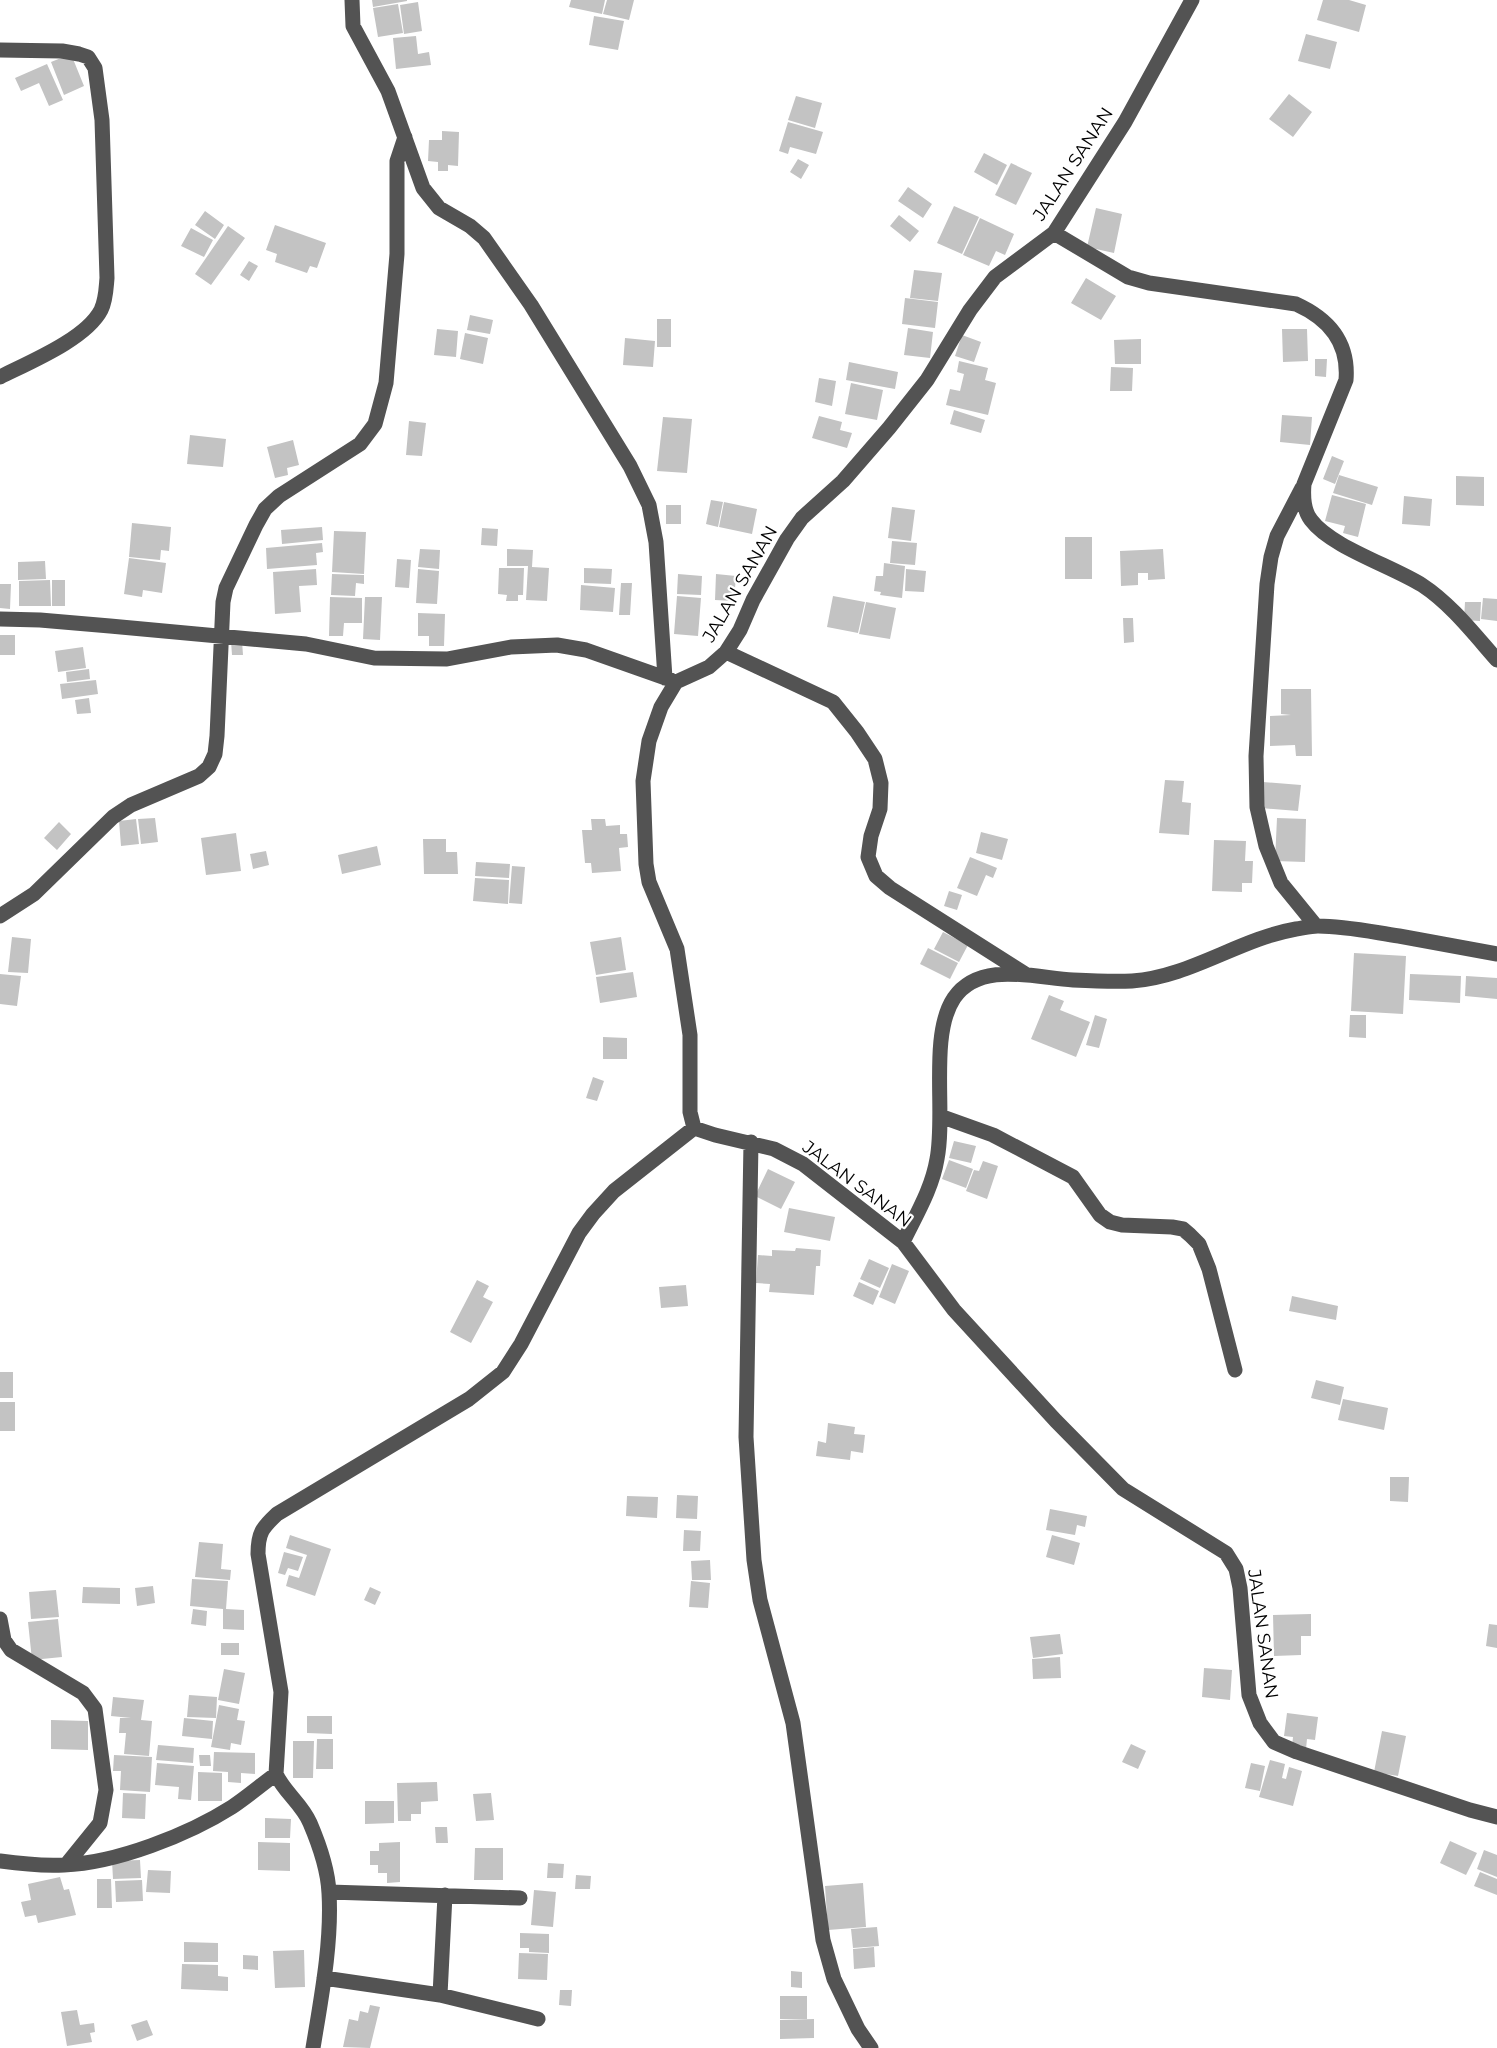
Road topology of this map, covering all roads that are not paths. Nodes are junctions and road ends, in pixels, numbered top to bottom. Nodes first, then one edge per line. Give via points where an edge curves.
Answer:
1 (342, 0) edge
2 (352, 0) edge
3 (1192, 0) edge
4 (351, 16) junction
5 (0, 50) edge
6 (405, 137) junction
7 (1054, 233) junction
8 (0, 377) edge
9 (1304, 484) junction
10 (0, 619) edge
11 (223, 636) junction
12 (726, 652) junction
13 (1497, 660) edge
14 (671, 680) junction
15 (0, 916) edge
16 (1316, 926) junction
17 (1497, 954) edge
18 (1027, 975) junction
19 (940, 1116) junction
20 (693, 1128) junction
21 (751, 1142) junction
22 (903, 1242) junction
23 (1235, 1370) dead end
24 (0, 1619) edge
25 (276, 1774) junction
26 (1497, 1816) edge
27 (0, 1861) edge
28 (66, 1865) junction
29 (329, 1892) junction
30 (445, 1895) junction
31 (520, 1898) dead end
32 (324, 1978) junction
33 (440, 1995) junction
34 (538, 2019) dead end
35 (313, 2048) edge
36 (871, 2048) edge

1 - 4 street
2 - 4 street
3 - 7 street, JALAN SANAN via 1125,122
4 - 6 street via 352,26 388,91
5 - 8 street via 79,54 88,57 95,68 102,120 106,278 105,299 91,325 47,354
6 - 11 street via 397,161 397,254 386,384 375,423 360,444 265,509 226,588
6 - 14 street via 423,188 439,208 470,226 498,256 645,496 654,522
7 - 9 street via 1128,277 1296,304 1322,320 1343,348 1346,380
7 - 12 street, JALAN SANAN via 995,277 927,380 889,428 843,481 802,518 775,558
9 - 13 street via 1303,502 1309,518 1325,534 1422,585
9 - 16 street via 1277,536 1267,584 1256,756 1257,807 1266,846 1281,883
10 - 11 street
11 - 14 street via 408,660 557,645 586,650
11 - 15 street via 217,736 209,767 199,776 131,805 113,817 34,894
12 - 14 street, JALAN SANAN via 709,667
12 - 18 street via 833,702 874,759 881,783 880,809 868,857 876,876
14 - 20 street via 649,741 643,781 644,828 649,882 677,949 690,1035
16 - 17 street via 1359,929
16 - 18 street via 1270,935 1194,966 1144,979 1083,981
18 - 19 street via 996,974 973,981 956,995 941,1046
19 - 22 street via 938,1157 930,1187
19 - 23 street via 993,1135 1073,1177 1100,1215 1110,1222 1172,1227 1190,1235 1199,1244 1209,1269
20 - 21 street, JALAN SANAN
20 - 25 street via 614,1191 593,1214 503,1372 470,1399 277,1514 263,1528 258,1554 281,1692
21 - 22 street, JALAN SANAN via 803,1164
21 - 36 street via 746,1437 754,1560 760,1600 793,1724 823,1940 834,1979
22 - 26 street, JALAN SANAN via 954,1310 1123,1490 1226,1553 1236,1569 1240,1588 1249,1695 1260,1723 1274,1742
24 - 28 street via 4,1640 11,1650 83,1693 95,1709 106,1790 103,1808 100,1823
25 - 28 street via 232,1807 196,1827 123,1855
25 - 29 street via 309,1821
27 - 28 street
29 - 30 street
29 - 32 street
30 - 31 street
30 - 33 street
32 - 33 street
32 - 35 street
33 - 34 street

